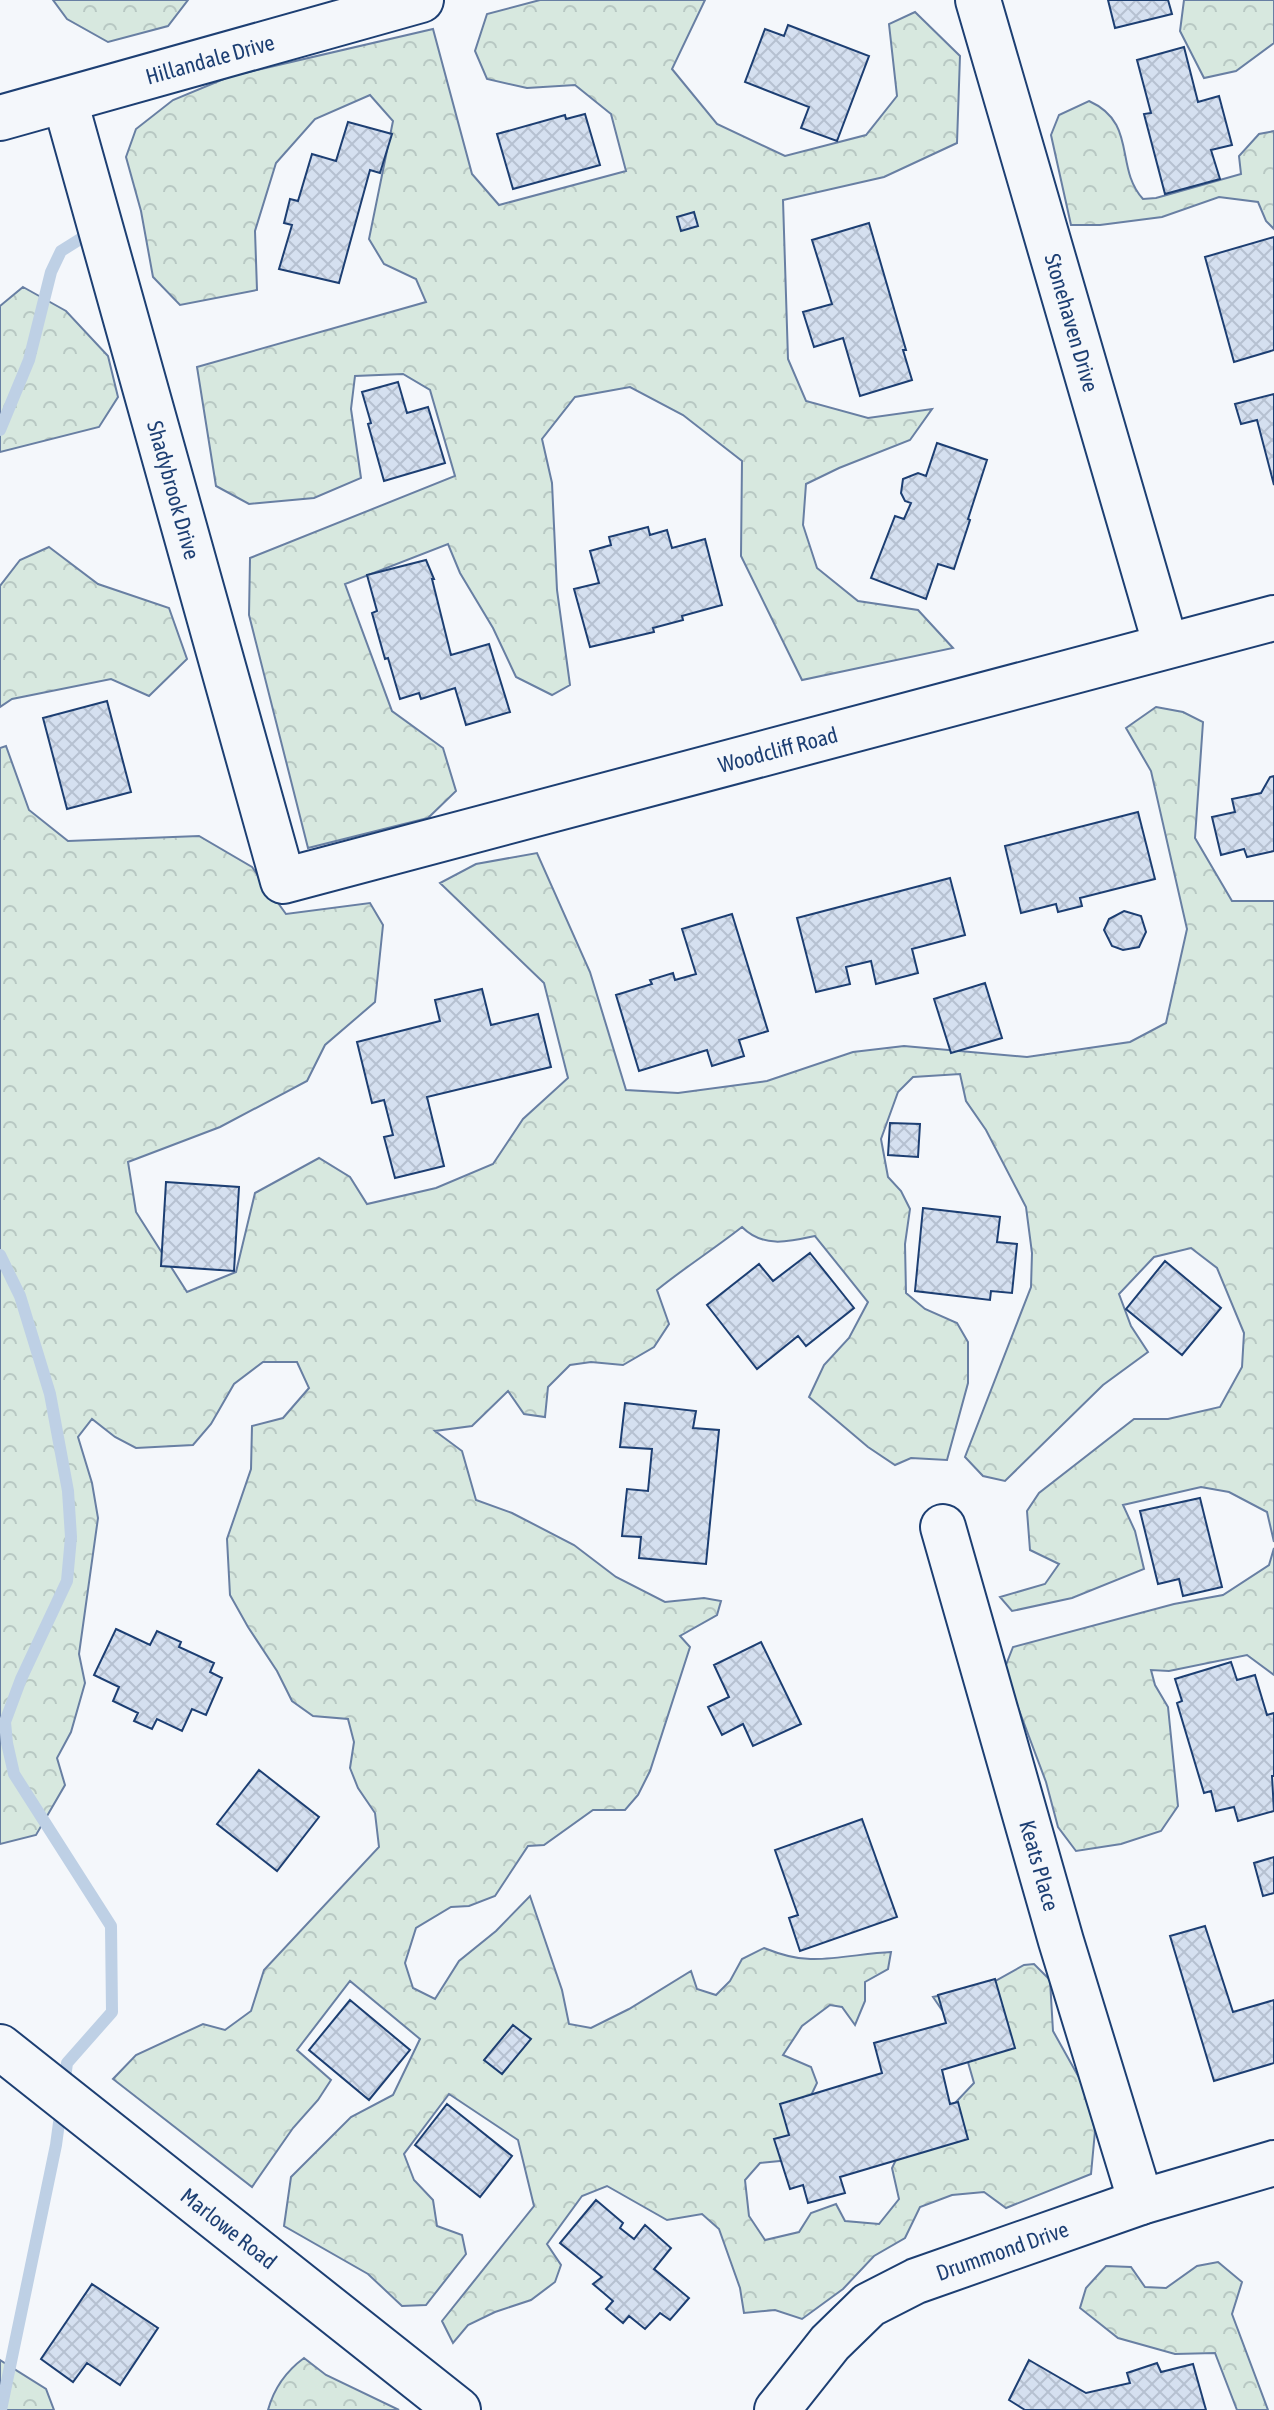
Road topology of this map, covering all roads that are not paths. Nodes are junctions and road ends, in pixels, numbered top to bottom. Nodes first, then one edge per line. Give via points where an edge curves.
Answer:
1 (421, 0) edge
2 (978, 0) edge
3 (65, 101) junction
4 (0, 118) edge
5 (1274, 618) edge
6 (1166, 646) junction
7 (283, 881) joint
8 (943, 1527) dead end
9 (0, 2047) edge
10 (1274, 2163) edge
11 (1141, 2202) junction
12 (458, 2410) edge
13 (777, 2410) edge

1 - 3 street, Hillandale Drive
2 - 6 street, Stonehaven Drive
3 - 4 street, Hillandale Drive
3 - 7 street, Shadybrook Drive
5 - 6 street, Woodcliff Road
6 - 7 street, Woodcliff Road
8 - 11 street, Keats Place
9 - 12 street, Marlowe Road
10 - 11 street, Drummond Drive
11 - 13 street, Drummond Drive via 916,2281 869,2305 830,2343

